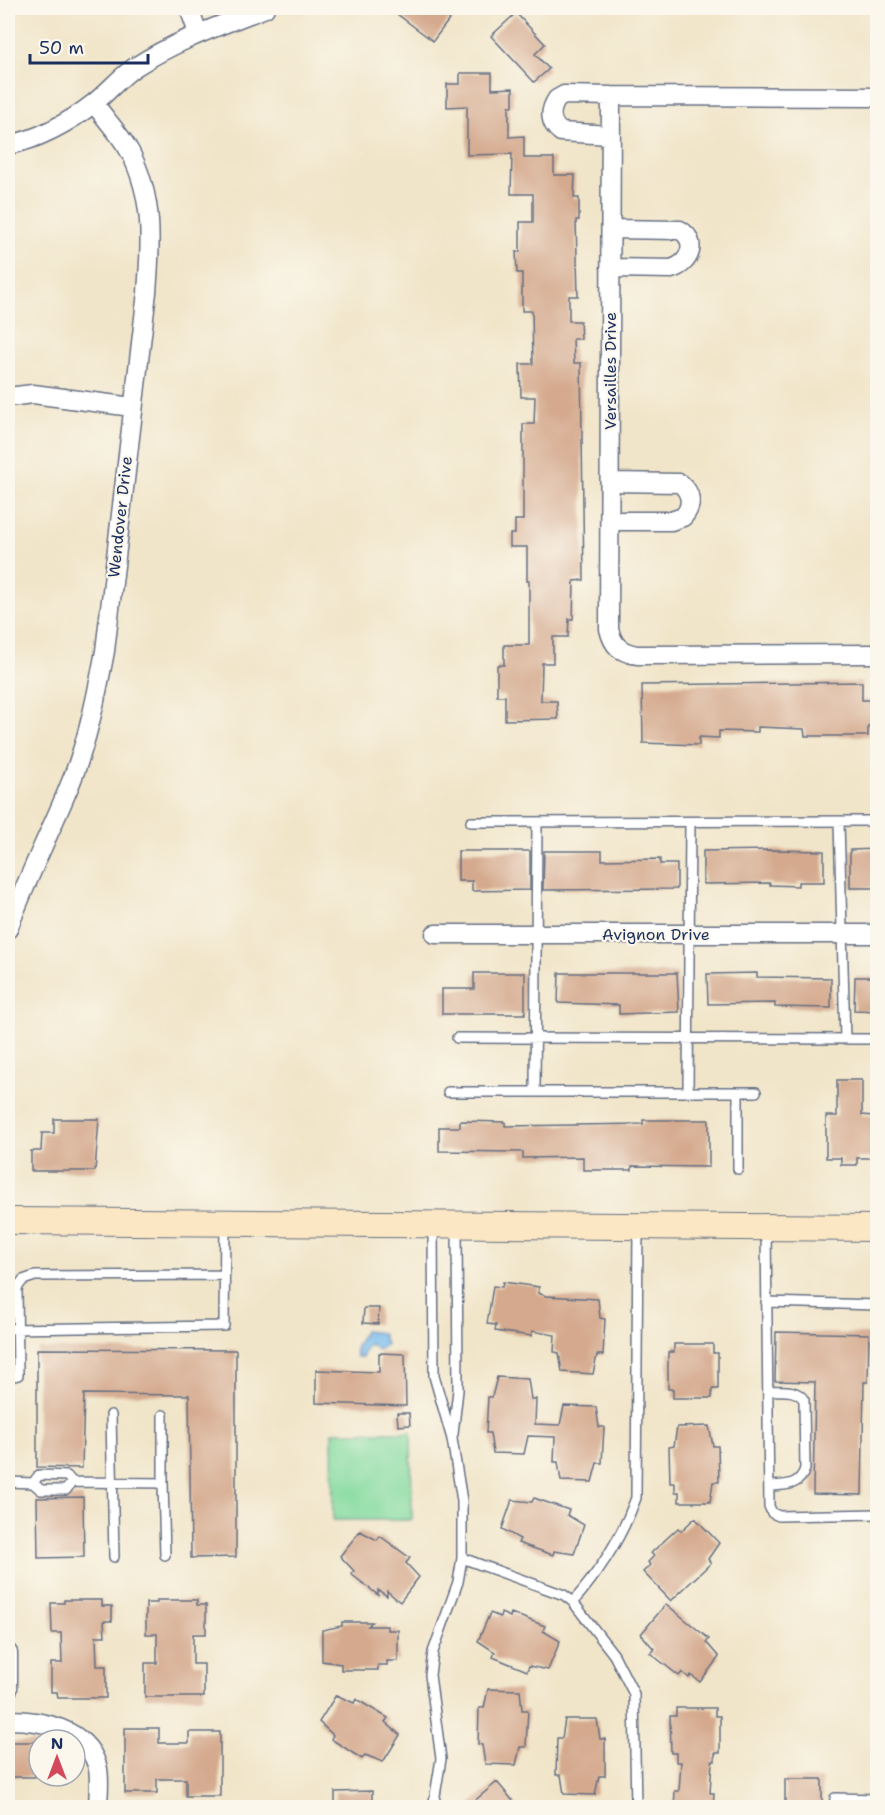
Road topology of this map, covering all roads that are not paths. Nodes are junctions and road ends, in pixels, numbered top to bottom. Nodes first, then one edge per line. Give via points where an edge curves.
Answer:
1 (189, 8) edge
2 (265, 8) edge
3 (198, 33) junction
4 (611, 96) junction
5 (878, 97) edge
6 (94, 104) junction
7 (610, 135) junction
8 (8, 145) edge
9 (611, 229) junction
10 (610, 268) junction
11 (8, 398) edge
12 (132, 406) junction
13 (610, 482) junction
14 (610, 521) junction
15 (878, 654) edge
16 (878, 821) edge
17 (471, 822) dead end
18 (537, 822) junction
19 (839, 822) junction
20 (690, 823) junction
21 (8, 929) edge
22 (435, 934) dead end
23 (537, 934) junction
24 (689, 934) junction
25 (842, 934) junction
26 (878, 934) edge
27 (458, 1038) dead end
28 (536, 1038) junction
29 (688, 1039) junction
30 (845, 1039) junction
31 (878, 1039) edge
32 (448, 1092) dead end
33 (535, 1092) junction
34 (688, 1092) junction
35 (738, 1092) junction
36 (756, 1092) dead end
37 (738, 1169) dead end
38 (8, 1221) edge
39 (225, 1222) junction
40 (445, 1224) junction
41 (638, 1226) junction
42 (766, 1227) junction
43 (875, 1230) edge
44 (224, 1275) junction
45 (766, 1302) junction
46 (878, 1305) edge
47 (12, 1328) edge
48 (8, 1377) edge
49 (768, 1391) junction
50 (111, 1415) dead end
51 (163, 1415) dead end
52 (452, 1439) junction
53 (8, 1482) edge
54 (72, 1482) junction
55 (33, 1483) junction
56 (112, 1483) junction
57 (164, 1484) junction
58 (769, 1486) junction
59 (878, 1514) edge
60 (165, 1555) dead end
61 (114, 1557) dead end
62 (462, 1558) junction
63 (573, 1602) junction
64 (8, 1653) edge
65 (8, 1689) edge
66 (8, 1720) edge
67 (878, 1799) edge
68 (99, 1808) edge
69 (433, 1808) edge
70 (636, 1808) edge
71 (834, 1808) edge

1 - 3 street
2 - 3 street
3 - 6 street via 134,68
4 - 5 street
4 - 7 street, Versailles Drive
4 - 7 street via 564,95 557,99 551,114 561,132
6 - 8 street via 70,120
6 - 12 street, Wendover Drive via 130,151 146,195 152,236
7 - 9 street, Versailles Drive
9 - 10 street, Versailles Drive
9 - 10 street via 680,230 691,245 687,261 671,269
10 - 13 street, Versailles Drive
11 - 12 street via 33,394
12 - 21 street, Wendover Drive via 105,651 95,707 67,792 26,879
13 - 14 street, Versailles Drive
13 - 14 street via 680,483 689,494 690,503 683,517 671,521
14 - 15 street, Versailles Drive via 609,629 612,640 624,652
16 - 19 lane
17 - 18 lane
18 - 20 lane
18 - 23 lane
19 - 20 lane
19 - 25 lane
20 - 24 lane
22 - 23 street, Avignon Drive
23 - 24 street, Avignon Drive
23 - 28 lane
24 - 25 street, Avignon Drive
24 - 29 lane
25 - 26 street, Avignon Drive
25 - 30 lane
27 - 28 lane
28 - 29 lane
28 - 33 lane
29 - 30 lane
29 - 34 lane
30 - 31 lane
32 - 33 lane
33 - 34 lane
34 - 35 lane
35 - 36 lane
35 - 37 lane
38 - 39 main road
39 - 40 main road
39 - 44 lane
40 - 41 main road
40 - 52 lane via 458,1390
40 - 52 lane via 434,1376
41 - 42 main road
41 - 63 lane via 636,1498 627,1524 597,1575
42 - 43 main road
42 - 45 lane
44 - 47 lane via 35,1276 23,1280 17,1288
44 - 47 lane via 224,1326
45 - 46 lane
45 - 49 lane
47 - 48 lane via 18,1375
49 - 58 lane
49 - 58 lane via 791,1392 804,1401 805,1469 793,1484
50 - 56 lane
51 - 57 lane
52 - 62 lane via 462,1501
53 - 55 lane
54 - 55 lane via 66,1490 42,1490
54 - 55 lane via 67,1476 39,1475
54 - 56 lane
56 - 57 lane
56 - 61 lane
57 - 60 lane
58 - 59 lane via 769,1506 779,1516
62 - 63 lane via 564,1595
62 - 69 lane via 458,1582 433,1652 430,1676 441,1759
63 - 70 lane via 614,1655 634,1694
64 - 65 street
66 - 68 street via 48,1723 73,1735 87,1748 98,1766
67 - 71 lane via 835,1798

